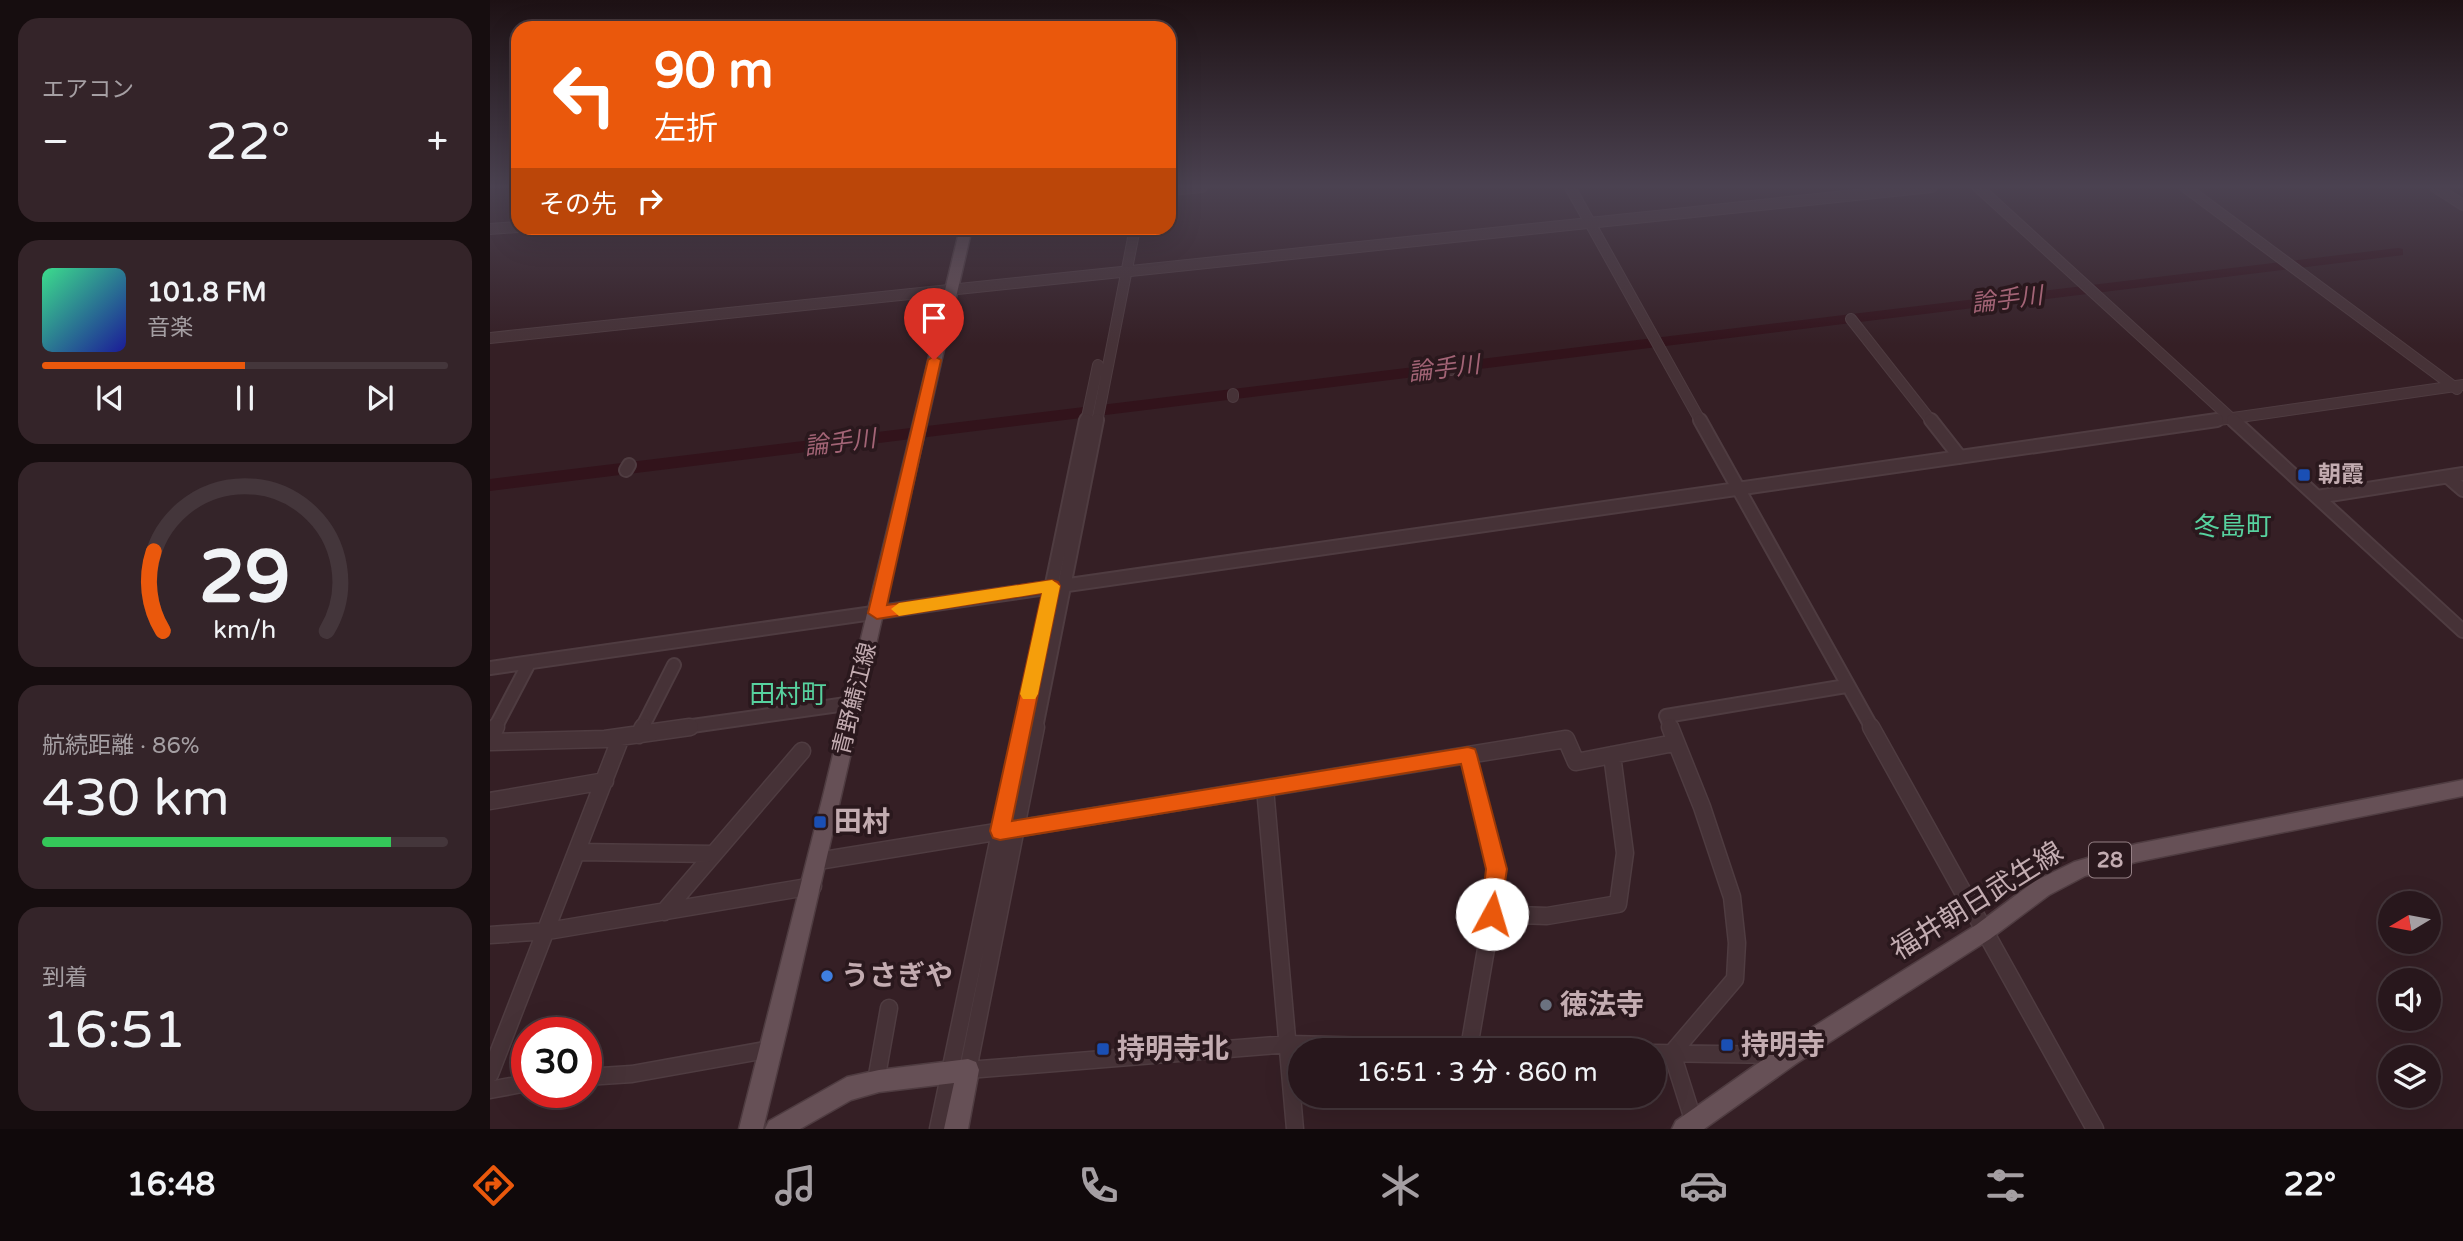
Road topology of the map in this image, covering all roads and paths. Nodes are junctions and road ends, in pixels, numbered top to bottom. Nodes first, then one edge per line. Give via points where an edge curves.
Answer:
1 (963, 240) edge
2 (1125, 240) edge
3 (1132, 240) edge
4 (1434, 240) edge
5 (1599, 240) edge
6 (2036, 240) edge
7 (2256, 240) edge
8 (1122, 273) junction
9 (951, 290) junction
10 (1852, 320) dead end
11 (490, 338) edge
12 (2460, 389) edge
13 (2232, 419) junction
14 (1960, 457) junction
15 (2463, 474) edge
16 (2448, 477) junction
17 (1736, 489) junction
18 (2463, 490) edge
19 (2317, 497) junction
20 (1059, 585) junction
21 (877, 613) junction
22 (2463, 631) edge
23 (529, 663) junction
24 (674, 665) dead end
25 (490, 668) edge
26 (1846, 686) junction
27 (853, 703) junction
28 (639, 735) junction
29 (621, 737) junction
30 (490, 740) edge
31 (1674, 743) junction
32 (802, 751) dead end
33 (1468, 755) junction
34 (1612, 755) junction
35 (605, 781) junction
36 (1265, 788) junction
37 (2463, 788) edge
38 (490, 801) edge
39 (1007, 830) junction
40 (578, 852) junction
41 (713, 854) junction
42 (818, 861) junction
43 (813, 887) junction
44 (664, 912) junction
45 (1492, 914) junction
46 (548, 931) junction
47 (1983, 932) junction
48 (490, 935) edge
49 (889, 1009) dead end
50 (1288, 1038) edge
51 (1471, 1038) edge
52 (1288, 1044) edge
53 (771, 1049) junction
54 (1666, 1050) edge
55 (1666, 1053) edge
56 (1789, 1055) junction
57 (1666, 1061) edge
58 (958, 1071) junction
59 (490, 1074) edge
60 (602, 1076) edge
61 (876, 1082) junction
62 (511, 1086) edge
63 (490, 1090) edge
64 (1294, 1108) edge
65 (1691, 1127) edge
66 (751, 1129) edge
67 (777, 1129) edge
68 (938, 1129) edge
69 (956, 1129) edge
70 (1295, 1129) edge
71 (2095, 1129) edge

1 - 9 main road, 青野鯖江線
2 - 8 street
3 - 8 street
4 - 8 street
5 - 17 street
6 - 13 street
7 - 12 street
8 - 9 street
8 - 20 street
9 - 11 street
9 - 21 main road, 青野鯖江線
10 - 14 street
12 - 13 street
13 - 14 street
13 - 19 street
14 - 17 street
15 - 16 street
16 - 18 street
16 - 19 street
17 - 20 street
17 - 26 street
19 - 22 street
20 - 21 street
20 - 39 street
21 - 23 street
21 - 27 main road, 青野鯖江線
23 - 25 street
23 - 30 street
24 - 28 street
26 - 31 street via 1666,716
26 - 47 street
27 - 28 street
27 - 42 main road, 青野鯖江線
28 - 29 street
29 - 30 street
29 - 35 street
31 - 34 street
31 - 54 street via 1702,807 1732,897 1737,943 1735,979
32 - 41 street
33 - 34 street via 1566,739 1576,762
33 - 36 street
33 - 45 street via 1496,869
34 - 45 street via 1625,853 1618,904 1548,916
35 - 38 street
35 - 40 street
36 - 39 street
36 - 50 street
37 - 47 main road, 福井朝日武生線 / 28 via 2081,868 2042,888
39 - 42 street
39 - 58 street
40 - 41 street
40 - 46 street
41 - 44 street
42 - 43 main road, 青野鯖江線
43 - 44 street
43 - 53 main road, 青野鯖江線
44 - 46 street
45 - 51 street
46 - 48 street
46 - 59 street
47 - 56 main road, 福井朝日武生線 / 28
47 - 71 street
49 - 61 street
52 - 58 street
53 - 60 street
53 - 66 main road, 青野鯖江線
55 - 56 street
56 - 65 main road, 福井朝日武生線 / 28
57 - 65 street
58 - 61 main road
58 - 68 street
58 - 69 main road
61 - 67 main road via 847,1089
62 - 63 street
64 - 70 street

